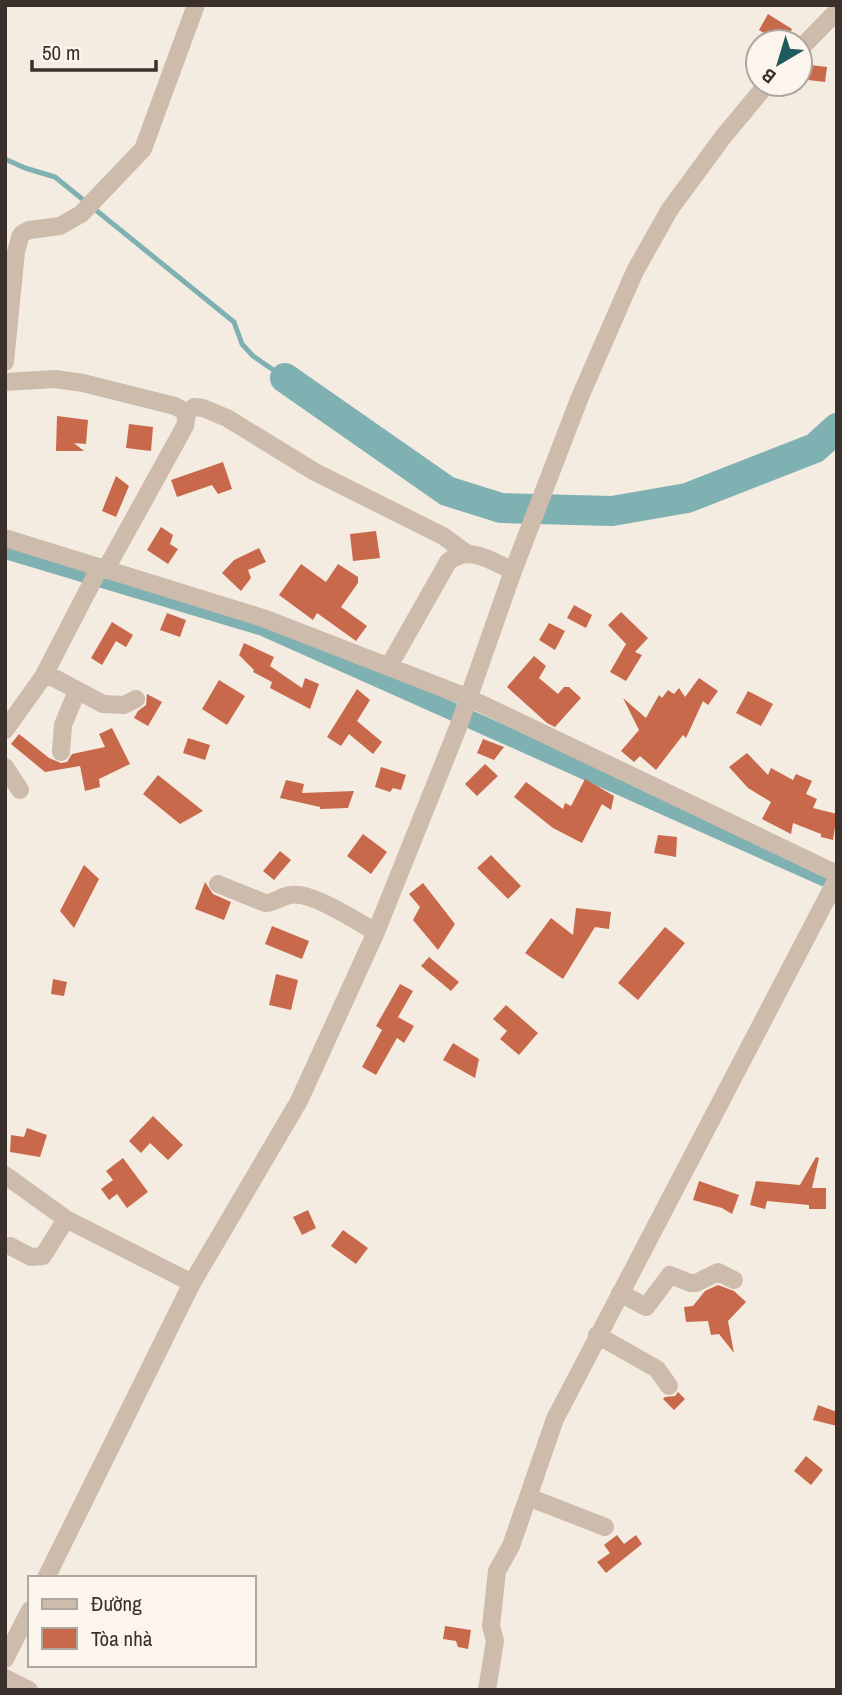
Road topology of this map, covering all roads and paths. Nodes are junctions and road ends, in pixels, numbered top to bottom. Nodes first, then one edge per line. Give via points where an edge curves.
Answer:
1 (195, 5) edge
2 (837, 11) edge
3 (814, 35) edge
4 (755, 98) edge
5 (5, 362) edge
6 (5, 382) edge
7 (187, 413) junction
8 (5, 538) edge
9 (465, 552) junction
10 (103, 568) junction
11 (513, 571) junction
12 (389, 666) junction
13 (45, 673) junction
14 (77, 691) junction
15 (136, 699) dead end
16 (468, 700) junction
17 (5, 730) edge
18 (61, 752) dead end
19 (5, 767) edge
20 (20, 790) dead end
21 (835, 882) edge
22 (218, 884) dead end
23 (376, 932) junction
24 (5, 1175) edge
25 (66, 1219) junction
26 (10, 1246) dead end
27 (734, 1280) dead end
28 (192, 1283) junction
29 (620, 1293) junction
30 (597, 1335) junction
31 (668, 1386) dead end
32 (528, 1497) junction
33 (605, 1528) dead end
34 (47, 1576) edge
35 (28, 1614) edge
36 (5, 1659) edge
37 (5, 1678) edge
38 (29, 1690) edge
39 (487, 1690) edge

1 - 5 street via 143,149 81,214 61,226 29,230 20,237
2 - 3 street
4 - 11 street via 670,209 635,271
6 - 7 street via 55,379 83,383
7 - 9 street via 203,408 228,418 315,472 443,536
7 - 10 street via 185,426
8 - 10 street
9 - 11 street
9 - 12 street via 448,562
10 - 12 street via 263,618
10 - 13 street
11 - 16 street
12 - 16 street
13 - 14 street
13 - 17 street
14 - 15 street via 115,706
14 - 18 street via 63,725
16 - 21 street
16 - 23 street
19 - 20 street
21 - 29 street
22 - 23 street via 265,903 292,894 313,899
23 - 28 street via 299,1101
24 - 25 street
25 - 26 street via 43,1256 31,1257
25 - 28 street
27 - 29 street via 718,1272 696,1283 670,1275 646,1307
28 - 34 street
29 - 30 street
30 - 31 street via 657,1369
30 - 32 street via 555,1419
32 - 33 street
32 - 39 street via 497,1571 491,1626 495,1641
35 - 36 street
37 - 38 street

